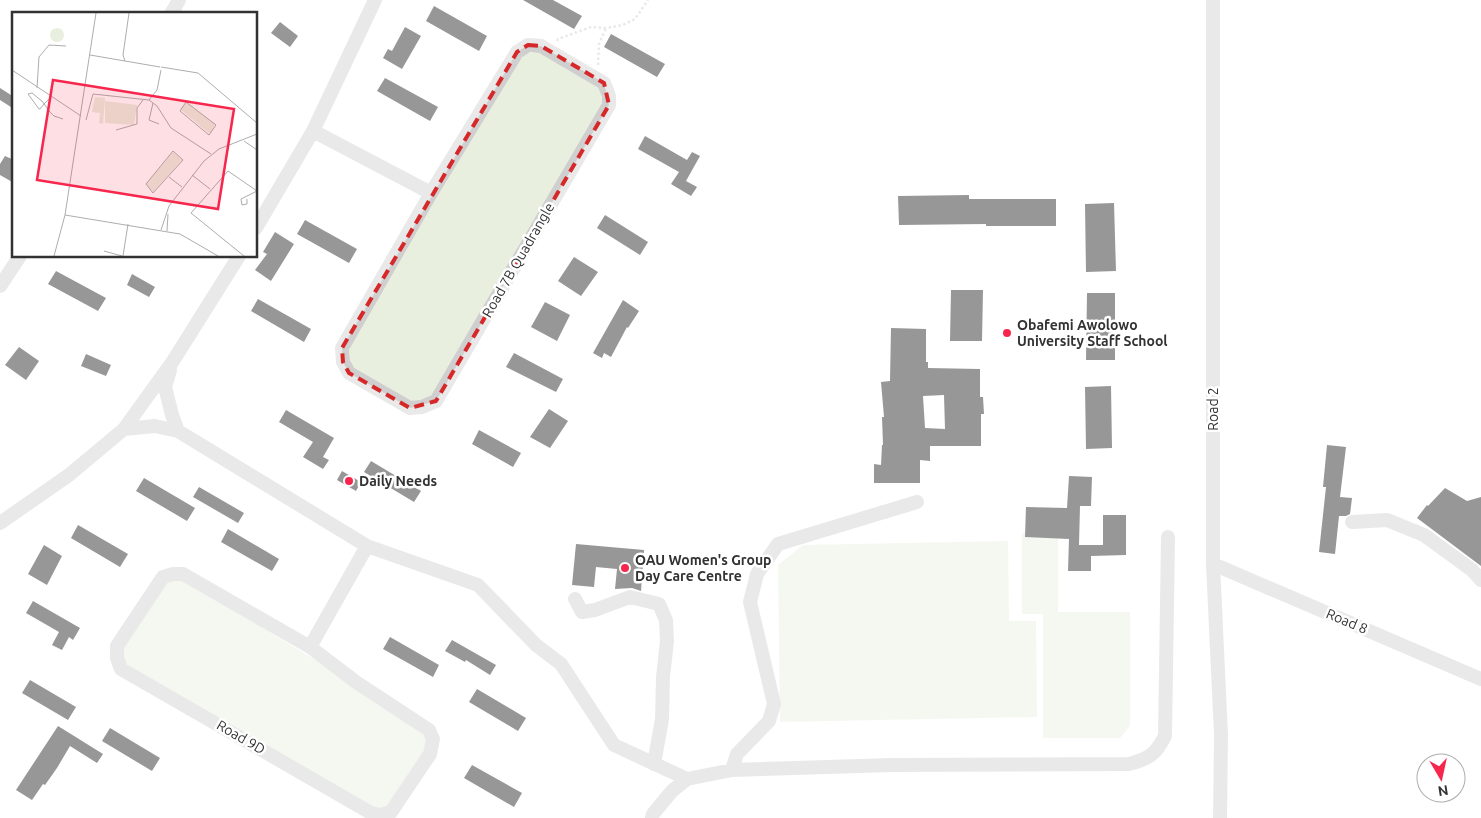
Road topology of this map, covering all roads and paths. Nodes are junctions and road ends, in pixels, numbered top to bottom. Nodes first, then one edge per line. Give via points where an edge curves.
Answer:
1 (180, 0) edge
2 (375, 0) edge
3 (648, 0) edge
4 (1213, 0) edge
5 (172, 12) edge
6 (606, 28) junction
7 (550, 52) junction
8 (596, 79) junction
9 (313, 131) junction
10 (431, 193) junction
11 (258, 225) edge
12 (19, 258) edge
13 (238, 258) edge
14 (0, 286) edge
15 (173, 360) junction
16 (124, 429) junction
17 (178, 431) junction
18 (917, 502) dead end
19 (1352, 522) dead end
20 (0, 523) edge
21 (1168, 537) dead end
22 (367, 546) junction
23 (1213, 564) junction
24 (1481, 580) edge
25 (575, 599) dead end
26 (310, 647) junction
27 (1480, 676) edge
28 (654, 764) junction
29 (732, 770) junction
30 (686, 779) junction
31 (652, 818) edge
32 (1220, 818) edge

1 - 5 street
2 - 9 street
3 - 6 path via 635,18 623,25
4 - 23 street, Road 2
6 - 7 path via 591,27 558,39
6 - 8 path via 600,44
7 - 8 street, Road 7B Quadrangle
7 - 10 street, Road 7B Quadrangle via 541,46 528,45 517,52
8 - 10 street, Road 7B Quadrangle via 604,83 609,105 436,401 410,408 349,374 343,362 342,348
9 - 10 street
9 - 11 street
12 - 14 street
13 - 15 street
15 - 16 street
15 - 17 street via 165,387
16 - 17 street via 155,426
16 - 20 street via 69,475
17 - 22 street
18 - 29 street via 778,544 757,574 750,602 774,704 769,721 737,754
19 - 24 street via 1387,520 1424,535
21 - 29 street via 1165,736 1158,750 1144,760 1129,764 892,764
22 - 26 street
22 - 28 street via 478,585 536,645 561,664 614,745
23 - 27 street, Road 8
23 - 32 street, Road 2 via 1221,735
25 - 28 street via 582,612 630,597 659,604 666,620 667,641 662,719
26 - 26 street, Road 9D via 429,730 433,740 430,754 391,812 372,813 121,668 117,658 117,646 163,577 173,574 183,574
28 - 30 street
29 - 30 street
30 - 31 street via 672,791

